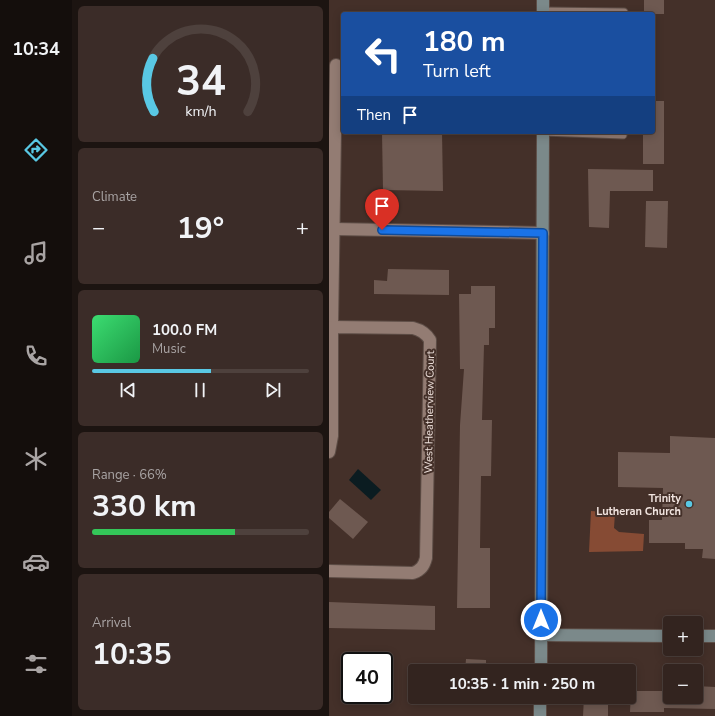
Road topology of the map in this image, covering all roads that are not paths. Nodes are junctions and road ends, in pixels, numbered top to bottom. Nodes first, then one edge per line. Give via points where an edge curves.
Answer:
1 (543, 8) edge
2 (624, 12) dead end
3 (336, 65) dead end
4 (543, 134) edge
5 (596, 134) edge
6 (623, 135) dead end
7 (334, 229) junction
8 (543, 233) junction
9 (332, 327) junction
10 (329, 452) edge
11 (329, 571) edge
12 (541, 635) junction
13 (663, 636) edge
14 (703, 636) edge
15 (715, 636) edge
16 (541, 664) edge
17 (540, 704) edge
18 (540, 716) edge

1 - 2 lane
3 - 7 street
4 - 8 street
5 - 6 lane
7 - 8 street
7 - 9 street
8 - 12 street
9 - 10 street via 332,436
9 - 11 street, West Heatherview Court via 413,328 426,335 430,340 430,348 425,563 413,573
12 - 13 street
12 - 16 street
14 - 15 street
17 - 18 street

